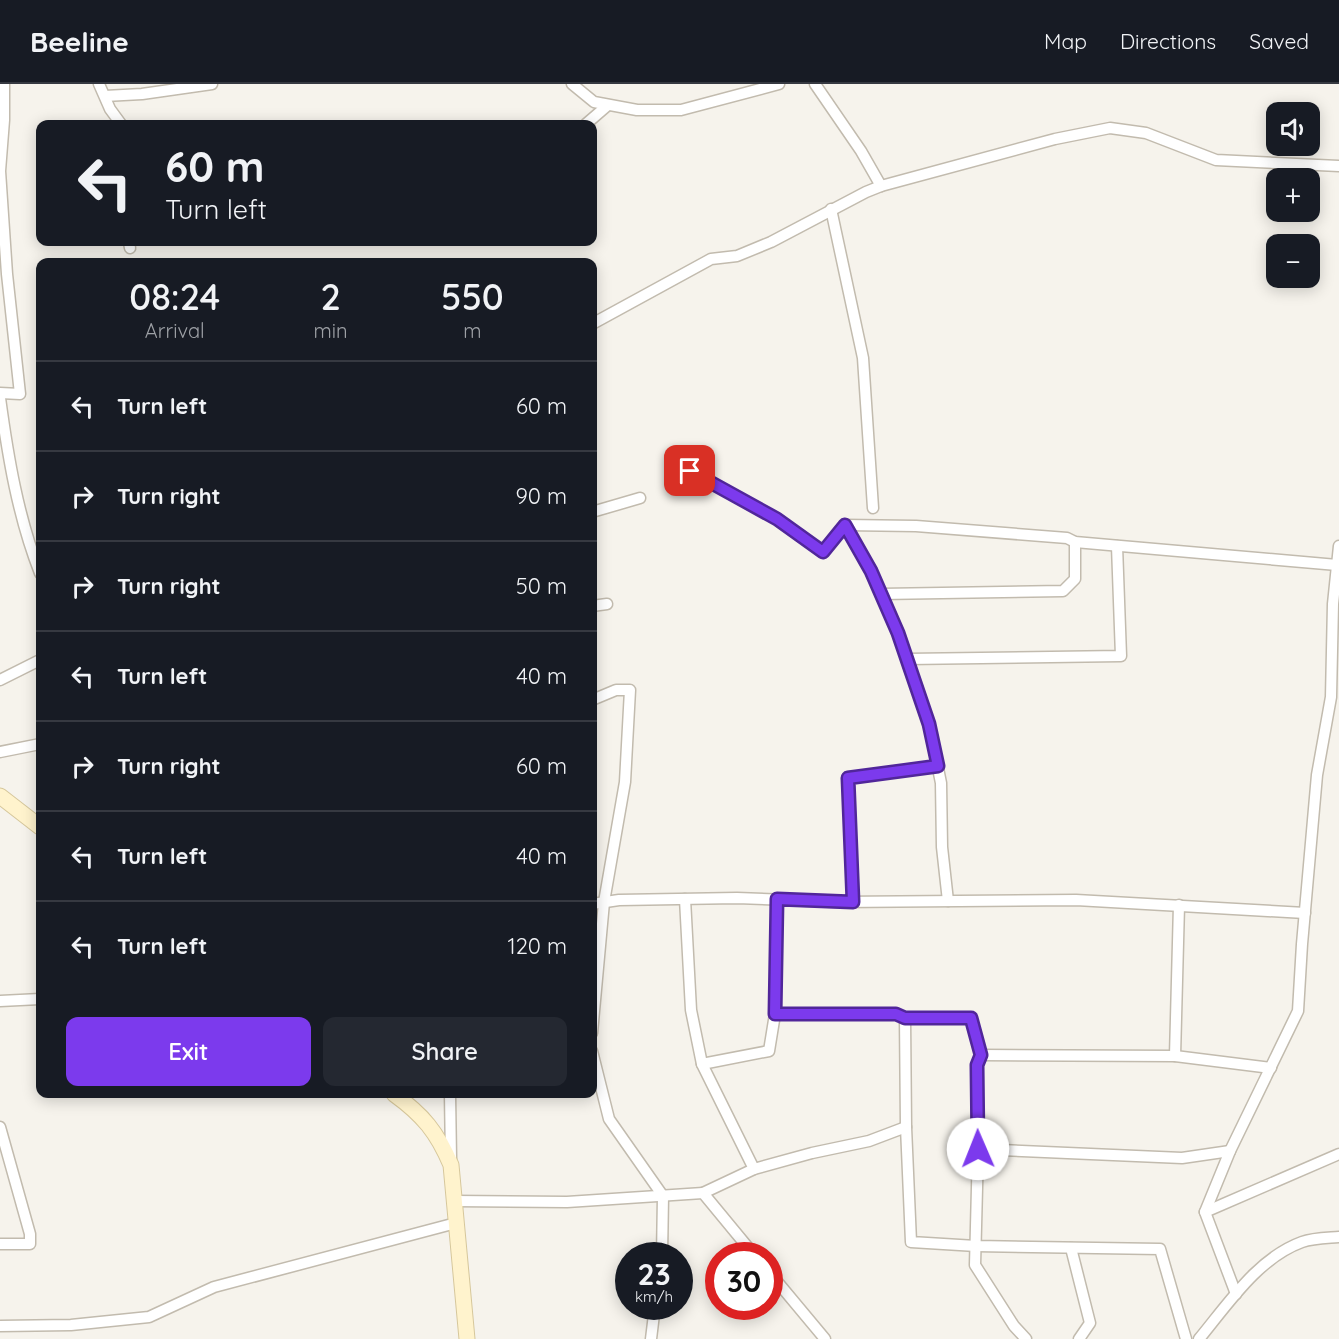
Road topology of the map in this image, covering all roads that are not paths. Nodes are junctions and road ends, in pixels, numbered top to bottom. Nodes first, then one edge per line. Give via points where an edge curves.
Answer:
1 (4, 84) edge
2 (99, 84) edge
3 (212, 84) edge
4 (572, 84) edge
5 (779, 84) edge
6 (815, 84) edge
7 (105, 96) junction
8 (608, 105) junction
9 (119, 120) edge
10 (591, 120) edge
11 (1339, 166) edge
12 (880, 186) junction
13 (831, 209) junction
14 (597, 321) edge
15 (0, 393) edge
16 (0, 398) edge
17 (673, 462) dead end
18 (640, 498) dead end
19 (873, 508) dead end
20 (597, 511) edge
21 (845, 525) junction
22 (1075, 542) junction
23 (1117, 546) junction
24 (1339, 546) edge
25 (36, 561) edge
26 (1337, 565) junction
27 (881, 594) junction
28 (607, 604) dead end
29 (597, 605) edge
30 (1335, 650) edge
31 (907, 659) junction
32 (36, 662) edge
33 (0, 680) edge
34 (597, 698) edge
35 (36, 745) edge
36 (0, 752) edge
37 (938, 766) junction
38 (0, 796) edge
39 (36, 823) edge
40 (685, 899) junction
41 (777, 899) junction
42 (853, 902) junction
43 (948, 902) junction
44 (598, 903) edge
45 (1179, 905) junction
46 (1305, 913) junction
47 (597, 925) edge
48 (36, 999) edge
49 (0, 1001) edge
50 (775, 1014) junction
51 (905, 1018) junction
52 (981, 1055) junction
53 (1174, 1056) junction
54 (702, 1064) junction
55 (1271, 1068) junction
56 (597, 1072) edge
57 (399, 1098) edge
58 (450, 1098) edge
59 (0, 1127) edge
60 (906, 1127) junction
61 (978, 1149) junction
62 (1230, 1151) junction
63 (1339, 1154) edge
64 (451, 1165) junction
65 (754, 1169) junction
66 (703, 1193) junction
67 (663, 1197) junction
68 (454, 1201) junction
69 (1205, 1212) junction
70 (456, 1223) junction
71 (1339, 1237) edge
72 (662, 1242) edge
73 (743, 1242) edge
74 (0, 1244) edge
75 (976, 1246) junction
76 (1071, 1248) junction
77 (783, 1289) edge
78 (1236, 1294) junction
79 (653, 1320) edge
80 (0, 1326) edge
81 (467, 1339) edge
82 (651, 1339) edge
83 (825, 1339) edge
84 (1026, 1339) edge
85 (1079, 1339) edge
86 (1186, 1339) edge
87 (1199, 1339) edge

1 - 15 street via 0,171 20,393
2 - 7 street
3 - 7 street
4 - 8 street via 594,102
5 - 8 street via 681,110 637,110
6 - 12 street
7 - 9 street
8 - 10 street
11 - 12 street via 1216,160 1146,134 1110,128
12 - 13 street
13 - 14 street via 771,242 737,256 711,259
13 - 19 street via 863,358
16 - 25 street via 16,491
17 - 21 street via 777,519 823,552
18 - 20 street
21 - 22 street via 916,526 1067,538
21 - 27 street
22 - 23 street
22 - 27 street via 1075,579 1063,591
23 - 26 street
23 - 31 street via 1121,656
24 - 26 street
26 - 30 street via 1332,604
27 - 31 street
28 - 29 street
30 - 46 street via 1317,775
31 - 37 street via 929,724
32 - 33 street
34 - 44 street via 616,690 630,690 625,783
35 - 36 street
37 - 42 street via 848,778
37 - 43 street
38 - 39 main road
40 - 41 street
40 - 44 street
40 - 54 street via 691,1010
41 - 42 street
41 - 50 street
42 - 43 street
43 - 45 street via 1076,900
44 - 47 street
45 - 46 street
45 - 53 street
46 - 55 street via 1298,1011
48 - 49 street
50 - 51 street via 896,1014
50 - 54 street via 769,1051
51 - 52 street via 971,1018
51 - 60 street
52 - 53 street
52 - 61 street via 977,1065
53 - 55 street
54 - 65 street
55 - 62 street
56 - 67 street via 609,1119
57 - 64 main road via 417,1111 435,1133
58 - 64 street
59 - 74 street via 30,1244
60 - 65 street via 869,1141
60 - 75 street via 911,1242
61 - 62 street via 1182,1158
61 - 75 street
62 - 69 street
63 - 69 street
64 - 68 main road
65 - 66 street
66 - 67 street
66 - 73 street
67 - 68 street via 567,1202
67 - 72 street
68 - 70 main road
69 - 78 street
70 - 80 street via 214,1287 149,1317 72,1325
70 - 81 main road
71 - 78 street via 1305,1241 1278,1252
75 - 76 street
75 - 84 street via 975,1265
76 - 85 street via 1090,1323
76 - 86 street via 1160,1249
77 - 83 street
78 - 87 street
79 - 82 street

